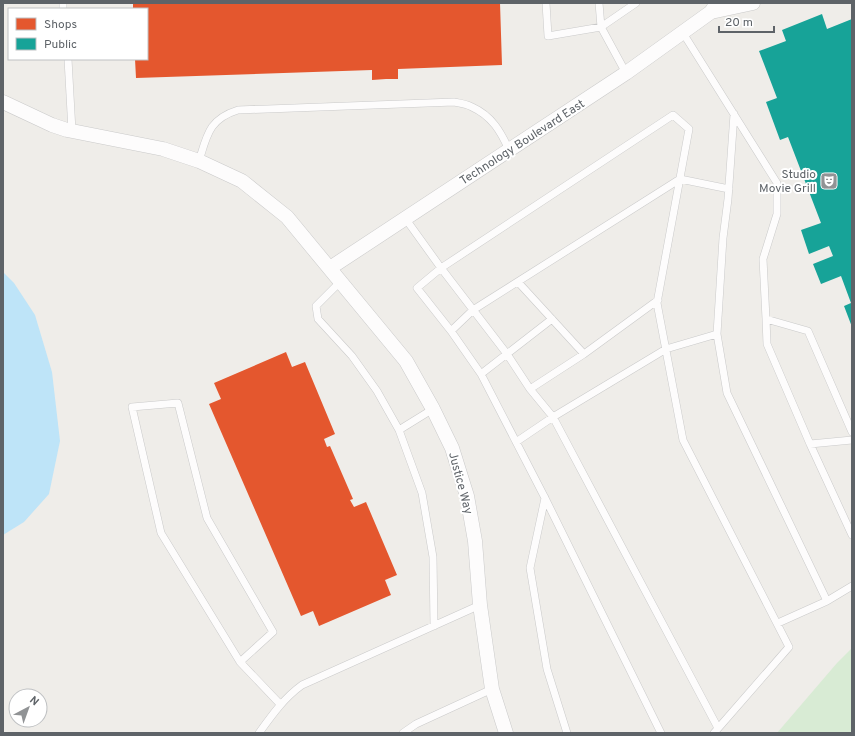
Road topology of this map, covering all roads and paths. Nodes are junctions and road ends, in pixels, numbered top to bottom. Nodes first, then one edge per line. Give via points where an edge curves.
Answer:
1 (546, 3) edge
2 (600, 3) edge
3 (636, 3) edge
4 (753, 3) edge
5 (714, 7) edge
6 (601, 27) junction
7 (683, 33) junction
8 (68, 60) edge
9 (626, 72) junction
10 (3, 102) edge
11 (734, 114) junction
12 (72, 131) junction
13 (509, 150) junction
14 (200, 162) junction
15 (680, 179) junction
16 (729, 189) junction
17 (406, 218) junction
18 (330, 268) junction
19 (441, 268) junction
20 (341, 281) junction
21 (518, 282) junction
22 (658, 300) junction
23 (473, 310) junction
24 (552, 319) junction
25 (766, 319) junction
26 (451, 331) junction
27 (717, 334) junction
28 (666, 349) junction
29 (507, 354) junction
30 (584, 354) junction
31 (481, 374) junction
32 (530, 389) junction
33 (433, 409) junction
34 (554, 417) junction
35 (399, 430) junction
36 (852, 432) edge
37 (852, 440) edge
38 (516, 442) junction
39 (810, 444) junction
40 (545, 498) junction
41 (852, 535) edge
42 (852, 586) edge
43 (827, 601) junction
44 (480, 605) junction
45 (778, 623) junction
46 (434, 626) junction
47 (240, 662) junction
48 (492, 690) junction
49 (280, 704) junction
50 (716, 730) edge
51 (259, 733) edge
52 (403, 733) edge
53 (506, 733) edge
54 (566, 733) edge
55 (661, 733) edge

1 - 6 lane via 548,36
2 - 6 lane
3 - 6 lane
4 - 5 street, Technology Boulevard East
5 - 7 street, Technology Boulevard East
6 - 9 lane
7 - 9 street, Technology Boulevard East
7 - 11 lane
8 - 12 lane
9 - 13 street, Technology Boulevard East
10 - 12 street, Justice Way via 52,125
11 - 16 lane
11 - 25 lane via 777,183 777,214 763,259
12 - 14 street, Justice Way via 163,149
13 - 14 lane via 501,132 488,117 472,107 454,102 238,110 227,113 210,128
13 - 17 street, Technology Boulevard East
14 - 18 street, Justice Way via 242,181 287,217
15 - 16 lane
15 - 19 lane via 689,129 673,115
15 - 21 lane
15 - 22 lane
16 - 27 lane
17 - 18 street, Technology Boulevard East
17 - 19 lane
18 - 20 street, Justice Way
19 - 23 lane
19 - 26 lane via 417,288
20 - 33 street, Justice Way via 406,361
20 - 35 lane via 316,306 318,319 352,356 377,391
21 - 23 lane
21 - 24 lane
22 - 28 lane
22 - 30 lane
23 - 26 lane
23 - 29 lane
24 - 29 lane
24 - 30 lane
25 - 36 lane via 808,331
25 - 39 lane via 767,344
26 - 31 lane
27 - 28 lane
27 - 43 lane via 727,393
28 - 34 lane
28 - 45 lane via 683,440
29 - 31 lane
29 - 32 lane
30 - 32 lane
31 - 38 lane
32 - 34 lane
33 - 35 lane
33 - 44 street, Justice Way via 452,448 467,496 475,541
34 - 38 lane
34 - 50 lane
35 - 46 lane via 422,493 433,558
37 - 39 lane
38 - 40 lane
39 - 41 lane
40 - 54 lane via 530,568 547,669
40 - 55 lane
42 - 43 lane
43 - 45 lane
44 - 46 lane
44 - 48 street, Justice Way
45 - 50 lane via 789,647
46 - 49 lane via 302,685
47 - 47 lane via 161,534 132,407 178,404 207,518 273,632
47 - 49 lane
48 - 52 lane via 416,724
48 - 53 street, Justice Way
49 - 51 lane

